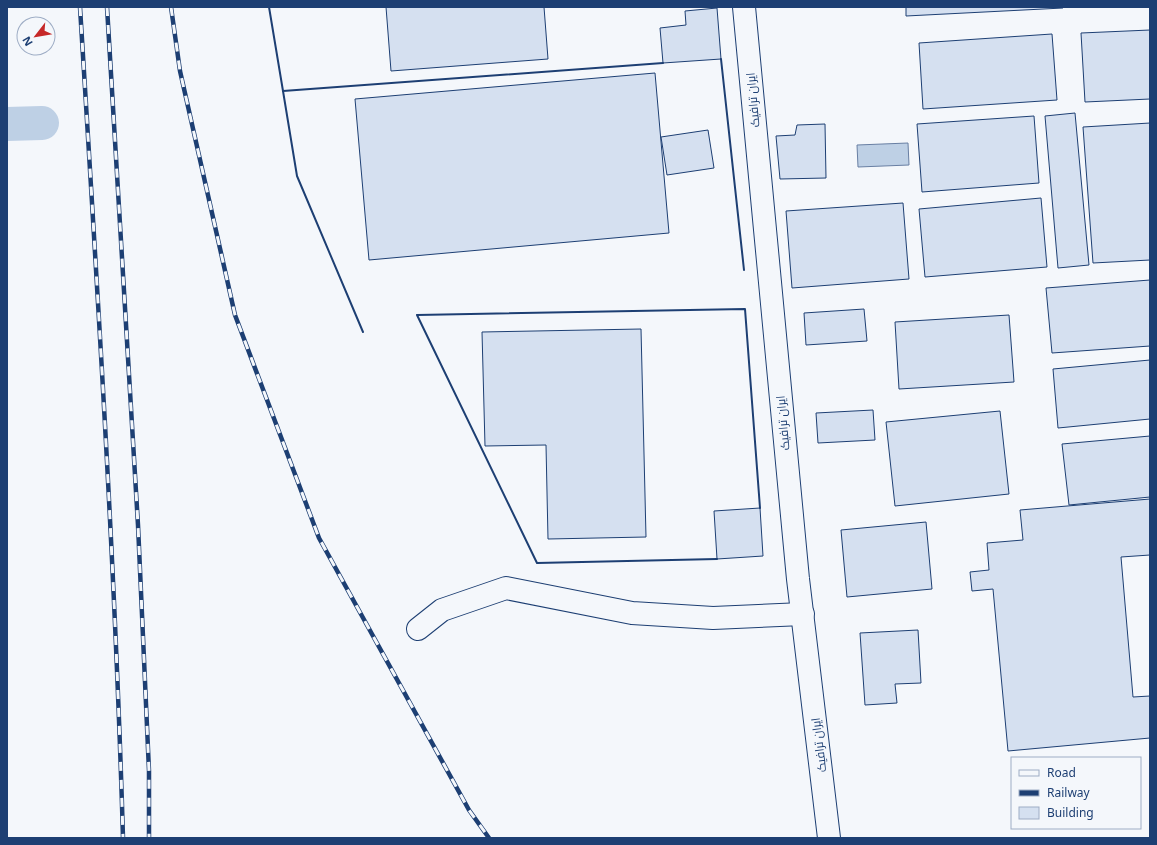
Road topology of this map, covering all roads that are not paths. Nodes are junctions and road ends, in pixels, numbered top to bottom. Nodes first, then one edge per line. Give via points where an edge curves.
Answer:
1 (744, 7) edge
2 (803, 614) junction
3 (418, 630) dead end
4 (829, 838) edge

1 - 2 street, ایران ترافیک
2 - 3 street via 713,618 632,613 506,588 442,610
2 - 4 street, ایران ترافیک

